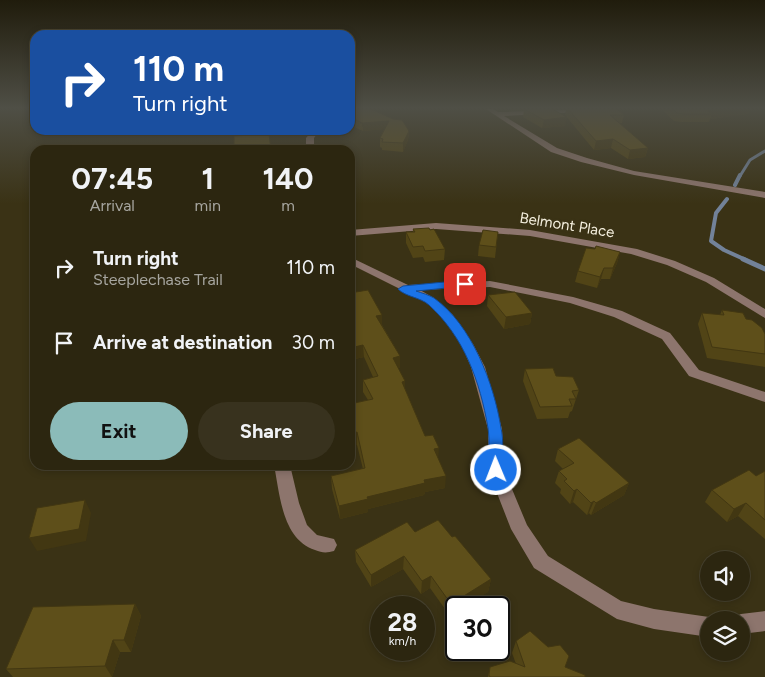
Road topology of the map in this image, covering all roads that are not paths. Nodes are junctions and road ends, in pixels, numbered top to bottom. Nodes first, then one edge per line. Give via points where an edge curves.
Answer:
1 (539, 141) edge
2 (765, 195) edge
3 (355, 233) edge
4 (355, 263) edge
5 (403, 289) junction
6 (765, 314) edge
7 (765, 397) edge
8 (283, 470) edge
9 (328, 545) dead end
10 (765, 621) edge
11 (750, 623) edge
12 (700, 625) edge

1 - 2 street via 554,150 634,173
3 - 6 street, Belmont Place via 426,226 483,229 633,251 710,280
4 - 5 street
5 - 7 street via 490,284 572,300 618,314 666,336 694,373
5 - 12 street via 430,300 448,317 467,344 478,367 495,429 496,470 520,529 540,562 617,609 654,619
8 - 9 street via 298,528 306,538
10 - 11 street

